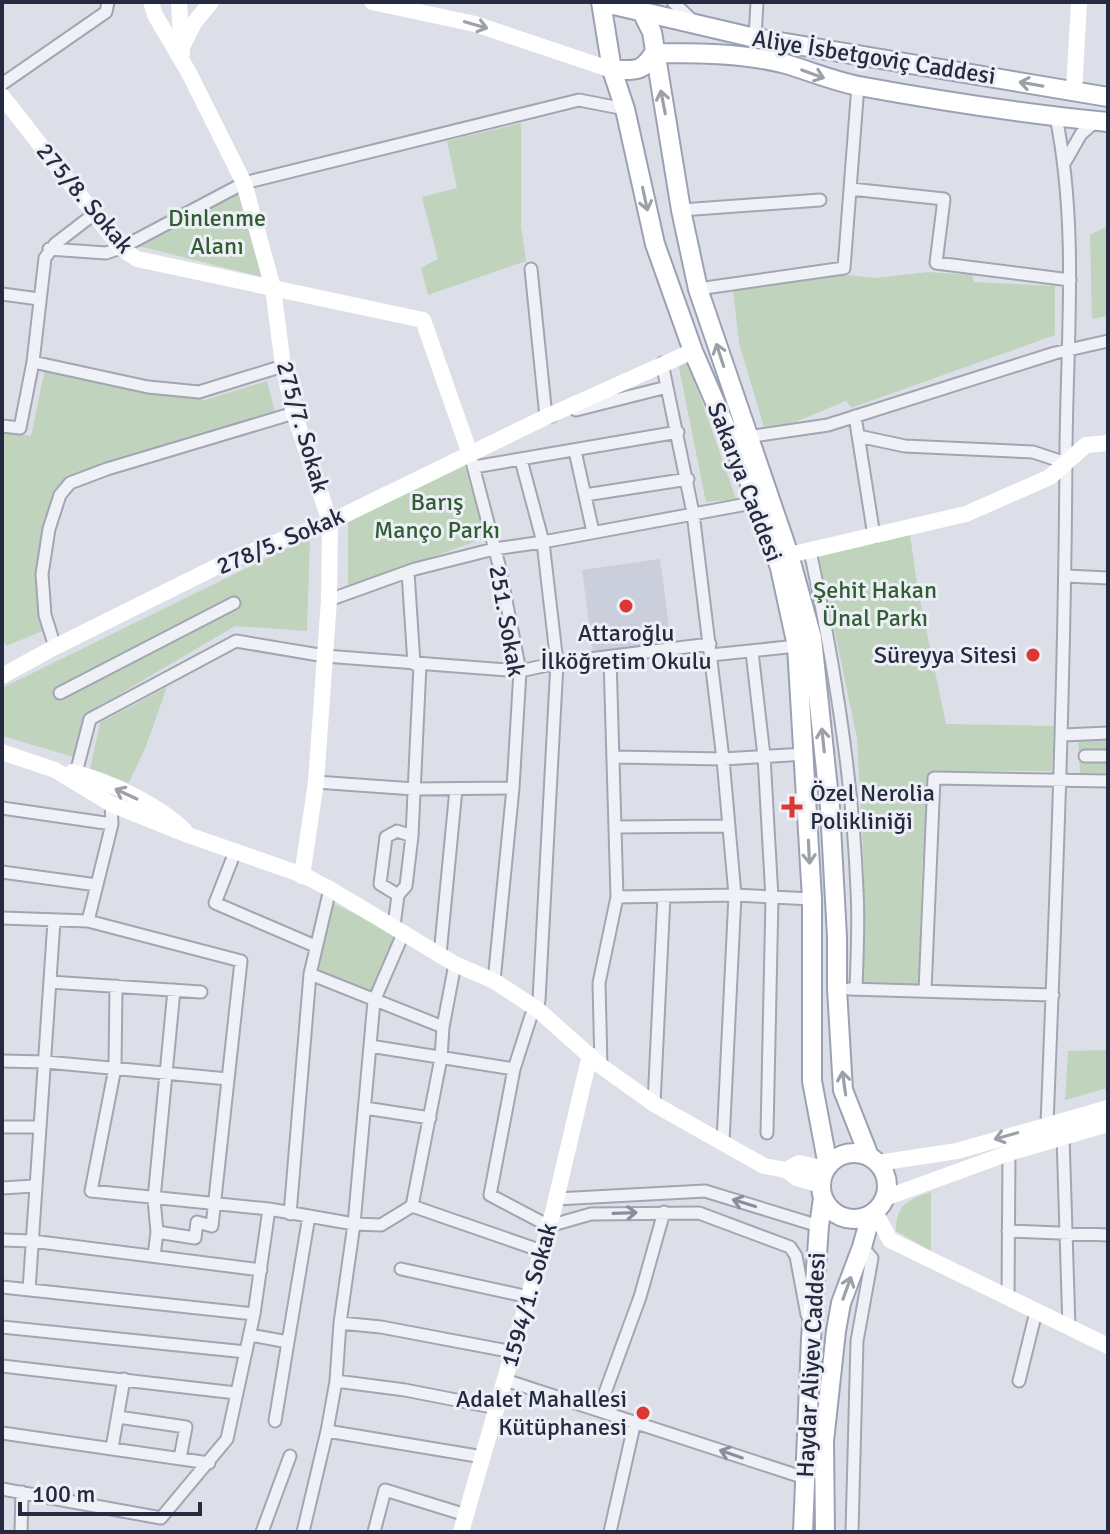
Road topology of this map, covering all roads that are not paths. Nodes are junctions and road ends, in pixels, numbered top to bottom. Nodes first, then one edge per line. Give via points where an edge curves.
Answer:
1 (108, 2) edge
2 (151, 2) edge
3 (179, 2) edge
4 (211, 2) edge
5 (372, 2) edge
6 (601, 2) edge
7 (673, 2) edge
8 (757, 2) edge
9 (1079, 2) edge
10 (639, 6) edge
11 (697, 24) junction
12 (755, 38) junction
13 (654, 53) junction
14 (182, 54) junction
15 (612, 70) junction
16 (2, 84) edge
17 (858, 85) junction
18 (1074, 91) junction
19 (2, 96) edge
20 (1108, 97) edge
21 (625, 109) junction
22 (1056, 117) junction
23 (1102, 122) edge
24 (1065, 163) junction
25 (244, 183) junction
26 (851, 189) junction
27 (820, 200) dead end
28 (681, 210) junction
29 (94, 214) junction
30 (121, 248) junction
31 (49, 249) junction
32 (531, 269) dead end
33 (1070, 280) junction
34 (273, 288) junction
35 (698, 289) junction
36 (2, 294) edge
37 (39, 299) junction
38 (423, 320) joint
39 (1108, 341) edge
40 (1067, 349) junction
41 (693, 351) junction
42 (33, 362) junction
43 (662, 363) junction
44 (283, 366) junction
45 (667, 387) junction
46 (294, 413) junction
47 (855, 416) junction
48 (546, 417) junction
49 (2, 426) edge
50 (678, 432) junction
51 (858, 436) junction
52 (747, 437) junction
53 (1108, 443) edge
54 (575, 451) junction
55 (472, 460) junction
56 (521, 460) junction
57 (1066, 463) junction
58 (688, 479) junction
59 (585, 495) junction
60 (758, 502) junction
61 (693, 513) junction
62 (330, 522) junction
63 (593, 532) junction
64 (874, 536) junction
65 (543, 542) junction
66 (494, 549) junction
67 (810, 551) junction
68 (789, 555) junction
69 (408, 572) junction
70 (1066, 576) junction
71 (1108, 578) edge
72 (329, 600) junction
73 (234, 603) dead end
74 (797, 646) junction
75 (55, 647) junction
76 (711, 650) junction
77 (752, 652) junction
78 (325, 656) junction
79 (610, 658) junction
80 (557, 663) junction
81 (417, 664) junction
82 (520, 671) junction
83 (2, 676) edge
84 (60, 693) dead end
85 (1108, 733) edge
86 (1063, 735) junction
87 (2, 752) edge
88 (805, 754) junction
89 (764, 756) junction
90 (1085, 756) dead end
91 (1108, 756) edge
92 (615, 757) junction
93 (723, 759) junction
94 (55, 770) junction
95 (76, 773) junction
96 (1060, 779) junction
97 (1108, 781) edge
98 (316, 782) junction
99 (513, 788) junction
100 (414, 789) junction
101 (456, 789) junction
102 (111, 804) junction
103 (2, 808) edge
104 (112, 824) junction
105 (728, 826) junction
106 (616, 827) junction
107 (188, 835) junction
108 (412, 836) junction
109 (235, 852) junction
110 (2, 872) edge
111 (302, 876) junction
112 (97, 885) junction
113 (330, 889) junction
114 (398, 895) junction
115 (735, 895) junction
116 (664, 896) junction
117 (617, 897) junction
118 (772, 898) junction
119 (812, 899) junction
120 (2, 918) edge
121 (54, 921) junction
122 (88, 921) junction
123 (399, 930) junction
124 (315, 946) junction
125 (440, 955) junction
126 (455, 964) junction
127 (310, 974) junction
128 (494, 981) junction
129 (50, 982) junction
130 (116, 986) junction
131 (837, 989) junction
132 (856, 989) junction
133 (174, 990) junction
134 (925, 991) junction
135 (201, 992) dead end
136 (1053, 995) junction
137 (374, 1001) junction
138 (537, 1009) junction
139 (443, 1027) junction
140 (370, 1046) junction
141 (441, 1058) junction
142 (595, 1060) junction
143 (2, 1061) edge
144 (46, 1062) junction
145 (115, 1068) junction
146 (514, 1069) junction
147 (166, 1073) junction
148 (228, 1079) junction
149 (654, 1104) junction
150 (365, 1108) junction
151 (1108, 1108) edge
152 (430, 1118) junction
153 (1047, 1124) junction
154 (1108, 1124) edge
155 (2, 1127) edge
156 (40, 1127) junction
157 (767, 1133) dead end
158 (1063, 1136) junction
159 (723, 1142) junction
160 (1009, 1153) junction
161 (873, 1160) junction
162 (824, 1180) junction
163 (34, 1186) junction
164 (2, 1188) edge
165 (154, 1199) junction
166 (556, 1199) junction
167 (215, 1203) junction
168 (412, 1206) junction
169 (877, 1208) junction
170 (269, 1209) junction
171 (664, 1212) junction
172 (290, 1214) junction
173 (309, 1216) junction
174 (354, 1224) junction
175 (549, 1226) junction
176 (819, 1226) junction
177 (1008, 1231) junction
178 (157, 1232) junction
179 (1066, 1233) junction
180 (1108, 1235) edge
181 (2, 1240) edge
182 (32, 1241) junction
183 (862, 1247) junction
184 (542, 1251) junction
185 (154, 1256) junction
186 (401, 1269) dead end
187 (261, 1270) junction
188 (2, 1287) edge
189 (29, 1290) junction
190 (529, 1297) junction
191 (1008, 1298) junction
192 (1036, 1312) junction
193 (254, 1314) junction
194 (340, 1323) junction
195 (2, 1327) edge
196 (1069, 1328) junction
197 (836, 1331) junction
198 (250, 1335) junction
199 (811, 1339) junction
200 (857, 1341) junction
201 (288, 1342) junction
202 (1108, 1346) edge
203 (246, 1352) junction
204 (513, 1352) junction
205 (2, 1366) edge
206 (124, 1379) junction
207 (505, 1380) junction
208 (336, 1381) junction
209 (1019, 1381) dead end
210 (236, 1393) junction
211 (497, 1408) junction
212 (599, 1409) junction
213 (118, 1417) junction
214 (275, 1421) dead end
215 (635, 1421) junction
216 (327, 1431) junction
217 (2, 1433) edge
218 (112, 1448) junction
219 (290, 1456) dead end
220 (483, 1457) junction
221 (180, 1458) junction
222 (209, 1463) junction
223 (805, 1478) junction
224 (2, 1489) edge
225 (22, 1492) junction
226 (466, 1515) junction
227 (21, 1532) edge
228 (262, 1532) edge
229 (303, 1532) edge
230 (374, 1532) edge
231 (461, 1532) edge
232 (610, 1532) edge
233 (803, 1532) edge
234 (825, 1532) edge
235 (852, 1532) edge

1 - 16 street via 106,12
2 - 14 street, 275/7. Sokak
3 - 14 street
4 - 14 street via 194,23
5 -> 15 street via 475,24
6 - 10 main road, Aliye İsbetgoviç Caddesi
6 - 15 main road, Sakarya Caddesi
7 - 11 street
8 - 12 street
9 - 18 street
10 - 11 main road, Aliye İsbetgoviç Caddesi
10 - 13 main road, Sakarya Caddesi via 652,32
11 - 12 main road, Aliye İsbetgoviç Caddesi
18 -> 12 main road, Aliye İsbetgoviç Caddesi
13 - 15 main road via 646,66
13 -> 17 main road, Aliye İsbetgoviç Caddesi via 749,57
28 -> 13 main road, Sakarya Caddesi
14 - 25 street, 275/7. Sokak
15 - 21 main road, Sakarya Caddesi
17 - 22 main road, Aliye İsbetgoviç Caddesi
17 - 26 street
18 - 20 main road, Aliye İsbetgoviç Caddesi
19 - 29 street, 275/8. Sokak
21 - 25 street via 579,100
21 -> 41 main road, Sakarya Caddesi via 655,244
22 - 23 main road, Aliye İsbetgoviç Caddesi
22 - 24 street
23 - 24 street via 1081,134
24 - 33 street
25 - 30 street
25 - 34 street, 275/7. Sokak
26 - 33 street via 944,199 936,263
26 - 35 street via 844,268
27 - 28 street
28 - 35 main road, Sakarya Caddesi
29 - 30 street, 275/8. Sokak
29 - 31 street
30 - 31 street via 96,253
30 - 34 street, 275/8. Sokak via 137,259
31 - 37 street
32 - 48 street
33 - 40 street
34 - 38 street, 275/8. Sokak
34 - 44 street, 275/7. Sokak
52 -> 35 main road, Sakarya Caddesi
36 - 37 street
37 - 42 street
38 - 55 street, 251. Sokak
39 - 40 street
40 - 47 street
40 - 57 street
41 - 43 street, 278/5. Sokak
41 - 60 main road, Sakarya Caddesi
42 - 44 street via 148,387 199,392
42 - 49 street via 20,428
43 - 45 street
43 - 48 street, 278/5. Sokak
44 - 46 street, 275/7. Sokak
45 - 48 street
45 - 50 street
46 - 62 street, 275/7. Sokak
46 - 75 street via 70,483 60,495 49,529 42,574 45,615
47 - 51 street
47 - 52 street
48 - 55 street, 278/5. Sokak
50 - 54 street, 278/5. Sokak
50 - 58 street
51 - 57 street via 905,446 1033,452
51 - 64 street
52 - 68 main road, Sakarya Caddesi
53 - 57 street via 1086,445
54 - 56 street, 278/5. Sokak
54 - 59 street
55 - 56 street, 278/5. Sokak
55 - 62 street, 278/5. Sokak
55 - 66 street, 251. Sokak
56 - 65 street
57 - 64 street via 1050,477 966,514
57 - 70 street
58 - 59 street
58 - 61 street
59 - 63 street
60 - 61 street
60 - 74 main road, Sakarya Caddesi
61 - 63 street
61 - 76 street
62 - 72 street, 275/7. Sokak
62 - 75 street, 278/5. Sokak via 234,558
63 - 65 street
64 - 67 street
65 - 66 street
65 - 80 street
66 - 69 street
66 - 82 street, 251. Sokak
67 - 68 street
67 - 132 street via 830,644 851,806 858,892
131 -> 68 main road, Sakarya Caddesi via 830,808 814,653
69 - 72 street
69 - 81 street
70 - 71 street
70 - 86 street
72 - 78 street, 275/7. Sokak
73 - 84 street
74 - 77 street
74 - 88 main road, Sakarya Caddesi
75 - 83 street, 278/5. Sokak
76 - 77 street
76 - 79 street
76 - 93 street
77 - 89 street
78 - 81 street
78 - 95 street via 250,641 221,648 90,719
78 - 98 street, 275/7. Sokak
79 - 80 street
79 - 92 street
80 - 82 street
80 - 138 street
81 - 82 street
81 - 100 street
82 - 99 street, 251. Sokak
85 - 86 street
86 - 96 street
87 - 94 street
88 - 89 street
88 -> 119 main road, Sakarya Caddesi
89 - 93 street
89 - 118 street
90 - 91 street
92 - 93 street
92 - 106 street
93 - 105 street
94 - 95 street
94 - 102 street
107 -> 95 street via 170,816
96 - 97 street
96 - 134 street via 934,778
96 - 136 street
98 - 100 street
98 - 111 street, 275/7. Sokak
99 - 101 street
99 - 128 street, 251. Sokak
100 - 101 street
100 - 108 street
101 - 125 street
102 - 104 street
102 - 107 street
103 - 104 street
104 - 112 street
105 - 106 street
105 - 115 street
106 - 117 street
107 - 109 street
108 - 114 street via 406,886
108 - 114 street via 397,831 386,837 380,884
109 - 111 street
109 - 124 street via 215,903
110 - 112 street
111 - 113 street
112 - 122 street
113 - 123 street
113 - 124 street
114 - 123 street
115 - 116 street
115 - 118 street
115 - 159 street
116 - 117 street
116 - 149 street
117 - 142 street via 599,983
118 - 119 street
118 - 157 street
119 - 162 main road, Sakarya Caddesi via 812,1081
120 - 121 street
121 - 122 street
121 - 129 street
122 - 148 street via 241,961
123 - 125 street
123 - 137 street
124 - 127 street
125 - 126 street
126 - 128 street
126 - 139 street
127 - 137 street
127 - 172 street
128 - 138 street
129 - 130 street
129 - 144 street
130 - 133 street
130 - 145 street
131 - 132 street
161 -> 131 main road, Sakarya Caddesi via 843,1090
132 - 134 street
133 - 135 street
133 - 147 street
134 - 136 street
136 - 153 street
137 - 139 street
137 - 140 street
138 - 142 street
138 - 146 street
139 - 141 street
140 - 141 street
140 - 150 street
141 - 146 street
141 - 152 street
142 - 149 street
142 - 166 street, 1594/1. Sokak
143 - 144 street
144 - 145 street
144 - 156 street
145 - 147 street
145 - 165 street via 91,1191
146 - 175 street via 490,1195
147 - 148 street
147 - 165 street
148 - 167 street
149 - 159 street
150 - 152 street
150 - 174 street
151 - 153 street
152 - 168 street
153 -> 161 street via 957,1151
154 - 158 street
155 - 156 street
156 - 163 street
158 - 160 street
158 - 179 street
159 - 162 street via 764,1166 786,1170 799,1163
160 - 169 street
160 - 177 street
161 - 162 main road via 847,1154
161 - 169 main road via 886,1178
162 - 169 main road via 833,1212 840,1216 856,1219
162 - 176 main road, Haydar Aliyev Caddesi
163 - 164 street
163 - 182 street
165 - 167 street
165 - 178 street
166 - 175 street, 1594/1. Sokak
176 -> 166 street via 705,1191
167 - 170 street
167 - 178 street via 212,1226 197,1222 195,1238
168 - 174 street via 381,1225
168 - 184 street
169 - 183 main road, Haydar Aliyev Caddesi
169 - 191 street via 890,1240
170 - 172 street
170 - 187 street
175 -> 171 street via 591,1214
171 - 199 street via 699,1213 792,1249
171 - 212 street
172 - 173 street
173 - 174 street
173 - 201 street
174 - 194 street
175 - 184 street, 1594/1. Sokak
176 - 199 main road, Haydar Aliyev Caddesi
177 - 179 street
177 - 191 street
178 - 185 street
179 - 180 street
179 - 196 street
181 - 182 street
182 - 185 street
182 - 189 street
197 -> 183 main road, Haydar Aliyev Caddesi
183 - 200 street via 872,1258
184 - 190 street, 1594/1. Sokak
185 - 187 street
186 - 190 street
187 - 193 street
188 - 189 street
189 - 193 street
190 - 204 street, 1594/1. Sokak
191 - 192 street
192 - 196 street
192 - 209 street
193 - 198 street
194 - 204 street
194 - 208 street
195 - 203 street
196 - 202 street
197 - 200 street
197 - 234 main road, Haydar Aliyev Caddesi via 824,1441
198 - 201 street
198 - 203 street
199 - 223 main road, Haydar Aliyev Caddesi
200 - 235 street
201 - 214 street
203 - 210 street
204 - 207 street, 1594/1. Sokak
205 - 206 street
206 - 210 street
206 - 213 street
207 - 211 street, 1594/1. Sokak
207 - 212 street
208 - 211 street
208 - 216 street
210 - 222 street via 227,1439
211 - 220 street, 1594/1. Sokak
212 - 215 street
213 - 218 street
213 - 221 street via 186,1427
223 -> 215 street
215 - 232 street
216 - 220 street
216 - 229 street
217 - 218 street
218 - 221 street
219 - 228 street
220 - 226 street, 1594/1. Sokak
221 - 222 street
222 - 225 street via 161,1518
223 - 233 main road, Haydar Aliyev Caddesi
224 - 225 street
225 - 227 street
226 - 230 street via 385,1490
226 - 231 street, 1594/1. Sokak

